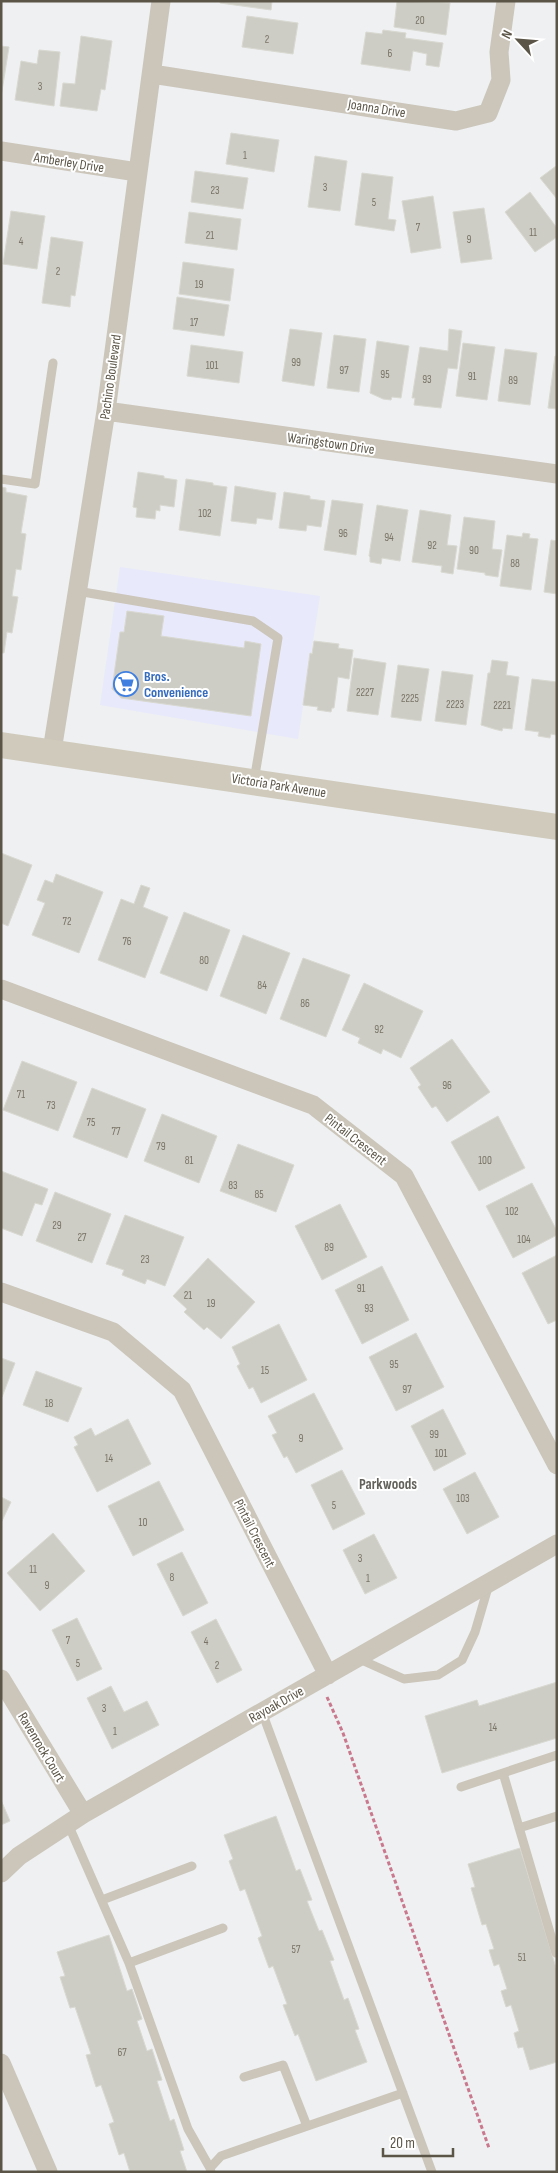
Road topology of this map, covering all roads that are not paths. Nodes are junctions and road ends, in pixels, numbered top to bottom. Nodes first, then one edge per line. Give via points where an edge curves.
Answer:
1 (162, 1) edge
2 (506, 1) edge
3 (152, 74) junction
4 (1, 151) edge
5 (137, 172) junction
6 (53, 362) dead end
7 (106, 411) junction
8 (557, 474) edge
9 (1, 479) edge
10 (77, 591) junction
11 (1, 744) edge
12 (52, 751) junction
13 (254, 781) junction
14 (557, 827) edge
15 (1, 989) edge
16 (1, 1292) edge
17 (557, 1464) edge
18 (557, 1544) edge
19 (489, 1583) junction
20 (357, 1658) junction
21 (324, 1677) junction
22 (1, 1679) edge
23 (262, 1712) junction
24 (557, 1755) edge
25 (503, 1773) junction
26 (461, 1787) dead end
27 (557, 1816) edge
28 (75, 1819) junction
29 (519, 1828) junction
30 (192, 1866) dead end
31 (1, 1873) edge
32 (102, 1900) junction
33 (223, 1928) dead end
34 (556, 1954) edge
35 (129, 1963) junction
36 (1, 2063) edge
37 (244, 2078) dead end
38 (403, 2093) junction
39 (307, 2126) junction
40 (211, 2170) edge
41 (48, 2172) edge
42 (432, 2172) edge

1 - 3 street, Pachino Boulevard
2 - 3 street, Joanna Drive via 499,52 501,80 488,113 473,118 456,121
3 - 5 street, Pachino Boulevard
4 - 5 street, Amberley Drive
5 - 7 street, Pachino Boulevard
6 - 9 lane via 35,484
7 - 8 street, Waringstown Drive
7 - 10 street, Pachino Boulevard
10 - 12 street, Pachino Boulevard
10 - 13 lane via 253,621 278,638
11 - 12 main road, Victoria Park Avenue
12 - 13 main road, Victoria Park Avenue
13 - 14 main road, Victoria Park Avenue
15 - 17 street, Pintail Crescent via 313,1105 404,1176
16 - 21 street, Pintail Crescent via 113,1332 182,1390
18 - 19 street, Rayoak Drive
19 - 20 street, Rayoak Drive
19 - 20 lane via 475,1632 462,1660 438,1675 404,1679
20 - 21 street, Rayoak Drive
21 - 23 street, Rayoak Drive
22 - 28 street, Ravenrock Court
23 - 28 street, Rayoak Drive
23 - 38 lane
24 - 25 lane
25 - 26 lane
25 - 29 lane
27 - 29 lane
28 - 31 street, Rayoak Drive via 19,1856
28 - 32 lane
29 - 34 lane
30 - 32 lane
32 - 35 lane
33 - 35 lane
35 - 40 lane via 188,2129
36 - 41 street
37 - 39 lane via 283,2065
38 - 39 lane
38 - 42 lane
39 - 40 lane via 221,2156

